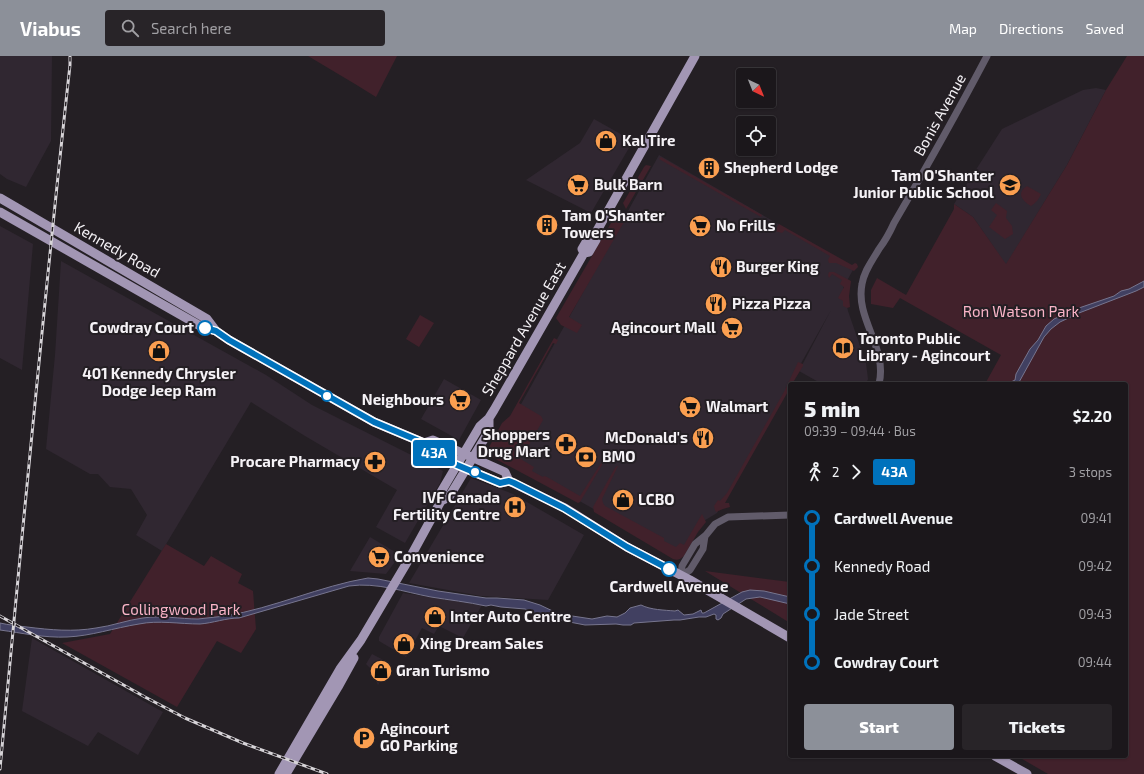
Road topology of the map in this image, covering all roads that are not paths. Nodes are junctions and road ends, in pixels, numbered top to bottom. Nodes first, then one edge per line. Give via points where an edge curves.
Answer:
1 (696, 56) edge
2 (987, 56) edge
3 (0, 198) edge
4 (0, 212) edge
5 (216, 331) junction
6 (879, 382) edge
7 (489, 418) junction
8 (424, 443) junction
9 (464, 454) junction
10 (473, 458) junction
11 (457, 465) junction
12 (466, 469) junction
13 (509, 481) junction
14 (441, 501) junction
15 (788, 515) edge
16 (681, 576) junction
17 (788, 637) edge
18 (361, 640) junction
19 (999, 758) edge
20 (279, 774) edge
21 (286, 774) edge
22 (1027, 774) edge

1 - 7 main road, Sheppard Avenue East via 594,236 596,240 589,252 584,253
2 - 6 street, Bonis Avenue via 864,277 861,300 880,361
3 - 5 main road, Kennedy Road via 207,319
4 - 5 main road, Kennedy Road via 202,328
5 - 8 main road, Kennedy Road via 348,408
7 - 9 main road, Sheppard Avenue East via 480,426
7 - 10 main road, Sheppard Avenue East via 489,431
8 - 9 main road, Kennedy Road via 432,440
8 - 11 main road, Kennedy Road via 426,450
9 - 10 main road, Kennedy Road
9 - 11 main road, Sheppard Avenue East
10 - 12 main road, Sheppard Avenue East
10 - 13 main road, Kennedy Road via 505,472
11 - 12 main road, Kennedy Road
11 - 14 main road, Sheppard Avenue East via 441,492
12 - 13 main road, Kennedy Road via 500,483
12 - 14 main road, Sheppard Avenue East via 449,497
13 - 16 main road, Kennedy Road via 564,508 627,547
14 - 18 main road, Sheppard Avenue East
15 - 16 street via 728,517 715,524 705,536 703,549 690,570
16 - 17 main road, Kennedy Road
18 - 20 main road, Sheppard Avenue East via 340,669
18 - 21 main road, Sheppard Avenue East via 342,680
19 - 22 main road

